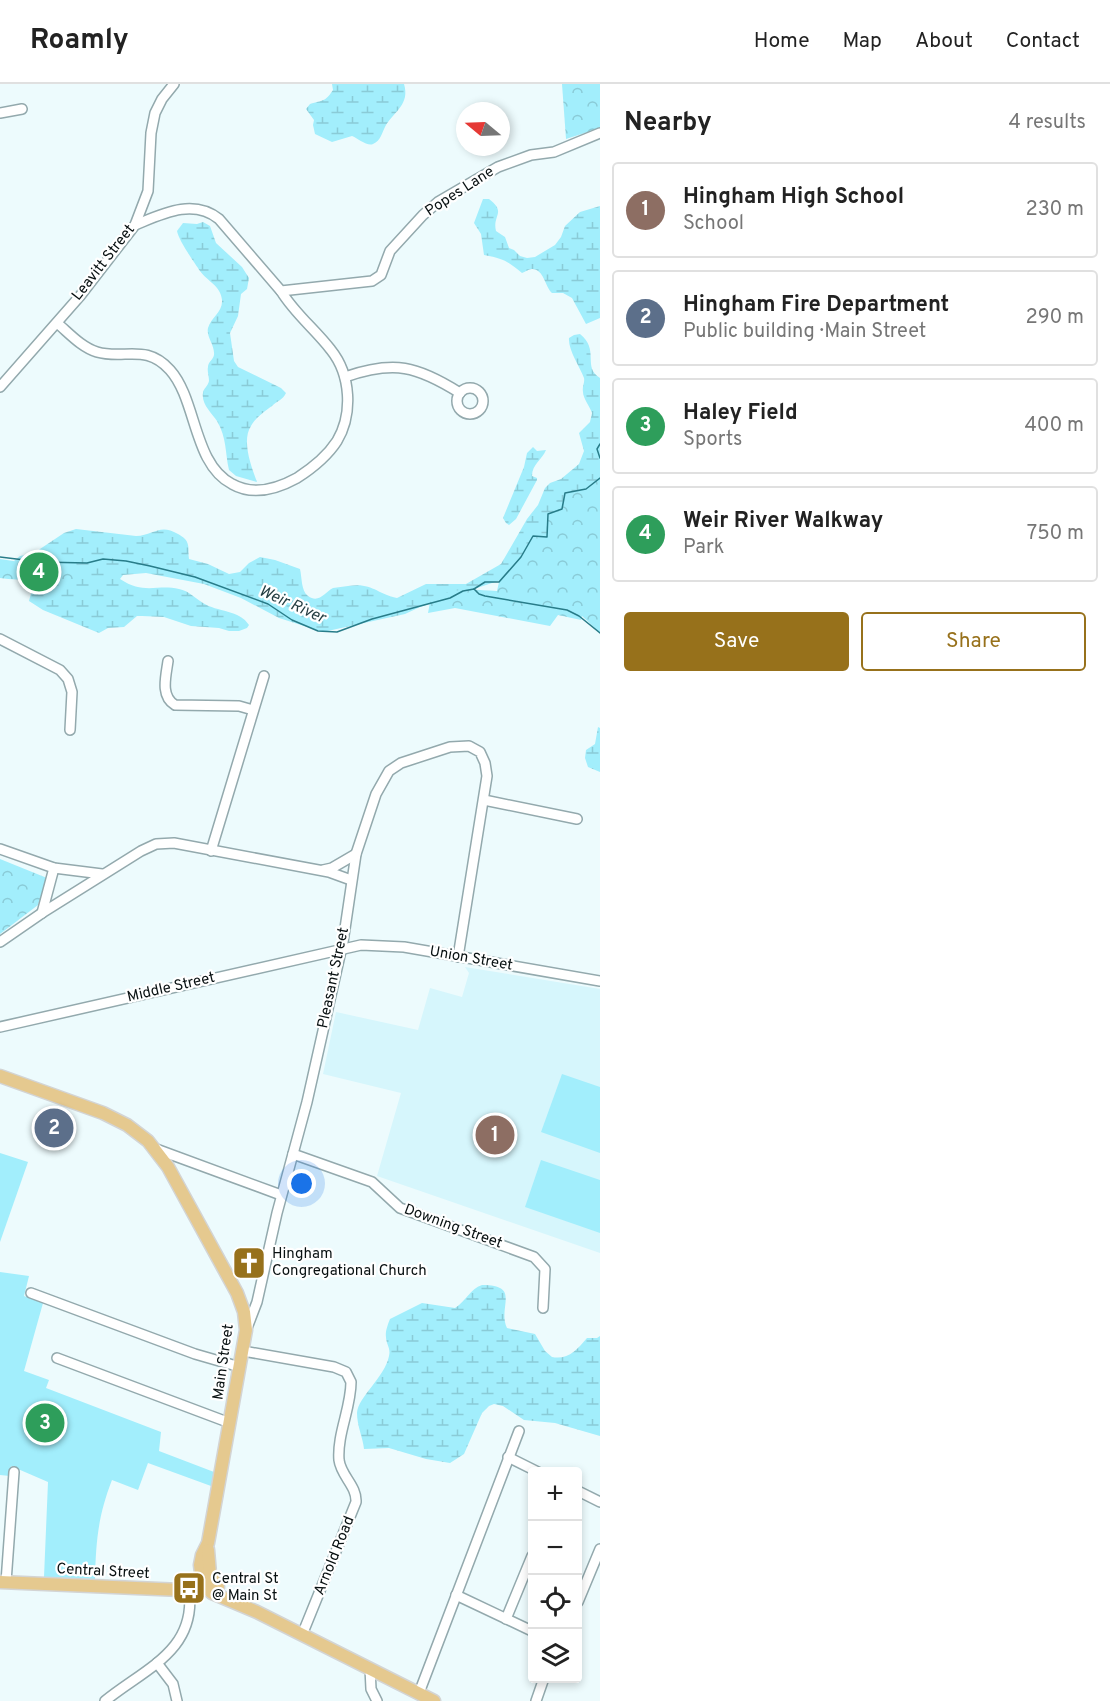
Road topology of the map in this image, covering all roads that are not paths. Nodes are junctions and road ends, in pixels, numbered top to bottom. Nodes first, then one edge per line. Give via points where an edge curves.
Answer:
1 (174, 84) edge
2 (22, 109) dead end
3 (0, 113) edge
4 (600, 133) edge
5 (135, 225) junction
6 (281, 291) junction
7 (57, 322) junction
8 (345, 377) junction
9 (0, 387) edge
10 (460, 393) dead end
11 (0, 639) edge
12 (168, 660) dead end
13 (264, 676) dead end
14 (253, 710) junction
15 (70, 730) dead end
16 (484, 800) junction
17 (577, 819) dead end
18 (0, 849) edge
19 (211, 851) junction
20 (356, 854) junction
21 (54, 868) junction
22 (321, 870) junction
23 (105, 873) junction
24 (351, 880) junction
25 (42, 913) junction
26 (0, 942) edge
27 (341, 949) junction
28 (458, 957) junction
29 (600, 981) edge
30 (0, 1027) edge
31 (0, 1076) edge
32 (156, 1149) junction
33 (293, 1154) junction
34 (281, 1195) junction
35 (31, 1293) dead end
36 (543, 1308) dead end
37 (246, 1330) junction
38 (243, 1351) junction
39 (57, 1358) dead end
40 (240, 1367) junction
41 (230, 1423) junction
42 (519, 1431) dead end
43 (508, 1456) junction
44 (529, 1467) edge
45 (14, 1472) dead end
46 (582, 1493) edge
47 (600, 1502) edge
48 (600, 1549) edge
49 (528, 1566) edge
50 (3, 1582) edge
51 (210, 1584) junction
52 (189, 1590) junction
53 (582, 1592) edge
54 (456, 1595) junction
55 (506, 1619) junction
56 (528, 1629) edge
57 (302, 1635) junction
58 (157, 1663) junction
59 (370, 1668) junction
60 (542, 1683) edge
61 (419, 1693) junction
62 (105, 1701) edge
63 (177, 1701) edge
64 (377, 1701) edge
65 (434, 1701) edge
66 (536, 1701) edge

1 - 5 street, Leavitt Street via 158,106 153,122 148,191
2 - 3 street
4 - 6 street, Popes Lane via 554,152 531,155 498,167 438,202 390,251 377,279
5 - 6 street via 184,209 211,212
5 - 7 street, Leavitt Street
6 - 8 street via 332,351
7 - 8 street via 93,350 106,354 139,353 165,364 177,379 213,467 224,480 246,489 267,489 286,483 333,446 347,410
7 - 9 street, Leavitt Street
8 - 10 street via 371,368 401,368 427,374
11 - 15 street via 60,670 68,679 72,692
12 - 14 street via 165,693 175,705 239,706
13 - 14 street
14 - 19 street
16 - 17 street
16 - 20 street, Pleasant Street via 485,763 474,748 450,747 401,763 389,771 379,786
16 - 28 street
18 - 21 street
19 - 22 street
19 - 23 street via 174,843 156,844
20 - 22 street
20 - 24 street, Pleasant Street
21 - 23 street
21 - 25 street
22 - 24 street
23 - 25 street
24 - 27 street, Pleasant Street
25 - 26 street
27 - 28 street, Union Street via 383,945
27 - 30 street, Middle Street
27 - 33 street, Pleasant Street
28 - 29 street, Union Street
31 - 32 main road, Main Street via 110,1116 140,1133
32 - 34 street
32 - 37 main road, Main Street via 237,1293
33 - 34 street, Pleasant Street
33 - 36 street, Downing Street via 372,1182 400,1208 534,1257 545,1269
34 - 37 street, Pleasant Street
35 - 40 street
37 - 38 main road, Main Street
38 - 40 main road, Main Street
38 - 57 street, Arnold Road via 334,1367 346,1372 351,1382 339,1458 356,1502
39 - 41 street
40 - 41 main road, Main Street
41 - 51 main road, Main Street via 208,1543 200,1565 202,1580
42 - 43 street
43 - 44 street
43 - 54 street
45 - 50 street
46 - 47 street
48 - 53 street
49 - 55 street
50 - 52 main road, Central Street
51 - 52 main road, Central Street
51 - 57 main road via 212,1593
52 - 58 street via 185,1630 175,1647
54 - 55 street
54 - 61 street
55 - 56 street
57 - 59 main road
58 - 62 street
58 - 63 street via 172,1684
59 - 61 main road
59 - 64 street via 371,1689
60 - 66 street
61 - 65 main road

